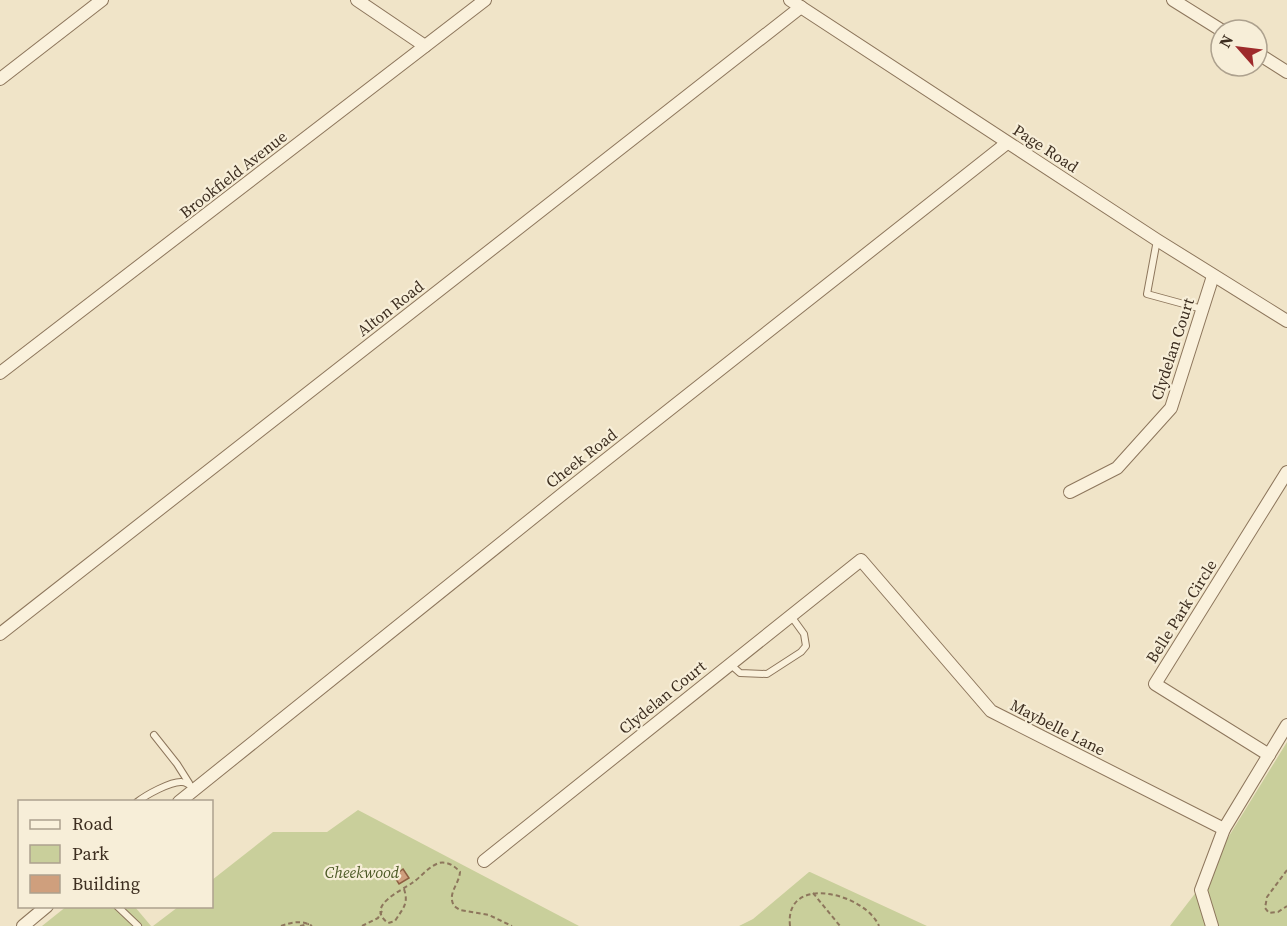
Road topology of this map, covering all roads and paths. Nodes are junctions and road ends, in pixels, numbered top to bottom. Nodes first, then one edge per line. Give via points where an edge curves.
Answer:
1 (102, 0) edge
2 (357, 0) edge
3 (485, 0) edge
4 (790, 0) edge
5 (1173, 0) edge
6 (801, 7) junction
7 (1209, 22) edge
8 (425, 46) junction
9 (1269, 61) edge
10 (1287, 72) edge
11 (0, 79) edge
12 (1007, 143) junction
13 (1157, 240) junction
14 (1213, 276) junction
15 (1203, 310) junction
16 (1287, 321) edge
17 (0, 374) edge
18 (1287, 472) edge
19 (1071, 492) dead end
20 (861, 560) joint
21 (791, 616) junction
22 (0, 634) edge
23 (730, 664) junction
24 (1287, 725) edge
25 (153, 735) dead end
26 (1269, 755) junction
27 (192, 786) junction
28 (139, 800) edge
29 (180, 800) edge
30 (1224, 829) junction
31 (484, 861) dead end
32 (1287, 870) edge
33 (404, 889) junction
34 (813, 893) junction
35 (1287, 906) edge
36 (46, 908) edge
37 (119, 908) edge
38 (382, 911) junction
39 (376, 919) junction
40 (384, 921) junction
41 (311, 925) edge
42 (23, 926) edge
43 (138, 926) edge
44 (281, 926) edge
45 (300, 926) edge
46 (362, 926) edge
47 (512, 926) edge
48 (790, 926) edge
49 (840, 926) edge
50 (879, 926) edge
51 (1212, 926) edge

1 - 11 street
2 - 8 street
3 - 8 street, Brookfield Avenue
4 - 6 street, Page Road
5 - 7 street
6 - 12 street, Page Road
6 - 22 street, Alton Road
8 - 17 street, Brookfield Avenue
9 - 10 street
12 - 13 street, Page Road
12 - 27 street, Cheek Road
13 - 14 street, Page Road
13 - 15 lane via 1147,294
14 - 15 street, Clydelan Court
14 - 16 street, Page Road
15 - 19 street, Clydelan Court via 1172,408 1117,468
18 - 26 street, Belle Park Circle via 1155,684
20 - 21 street, Clydelan Court
20 - 30 street, Maybelle Lane via 991,711
21 - 23 street, Clydelan Court
21 - 23 lane via 807,641 801,652 767,674 740,673
23 - 31 street, Clydelan Court
24 - 26 street
25 - 27 lane
26 - 30 street
27 - 28 lane via 174,783
27 - 29 street, Cheek Road
30 - 51 street via 1201,890
32 - 35 path via 1267,897 1265,908 1273,914
33 - 38 path via 388,898
33 - 40 path via 407,901 397,919 391,924
33 - 47 path via 433,866 449,864 460,875 451,895 454,906
34 - 48 path via 793,907
34 - 49 path
34 - 50 path via 827,893 852,902 873,916
36 - 42 street
37 - 43 lane
38 - 39 path
38 - 40 path
39 - 40 path
39 - 46 path
41 - 44 path via 297,922
41 - 45 path

